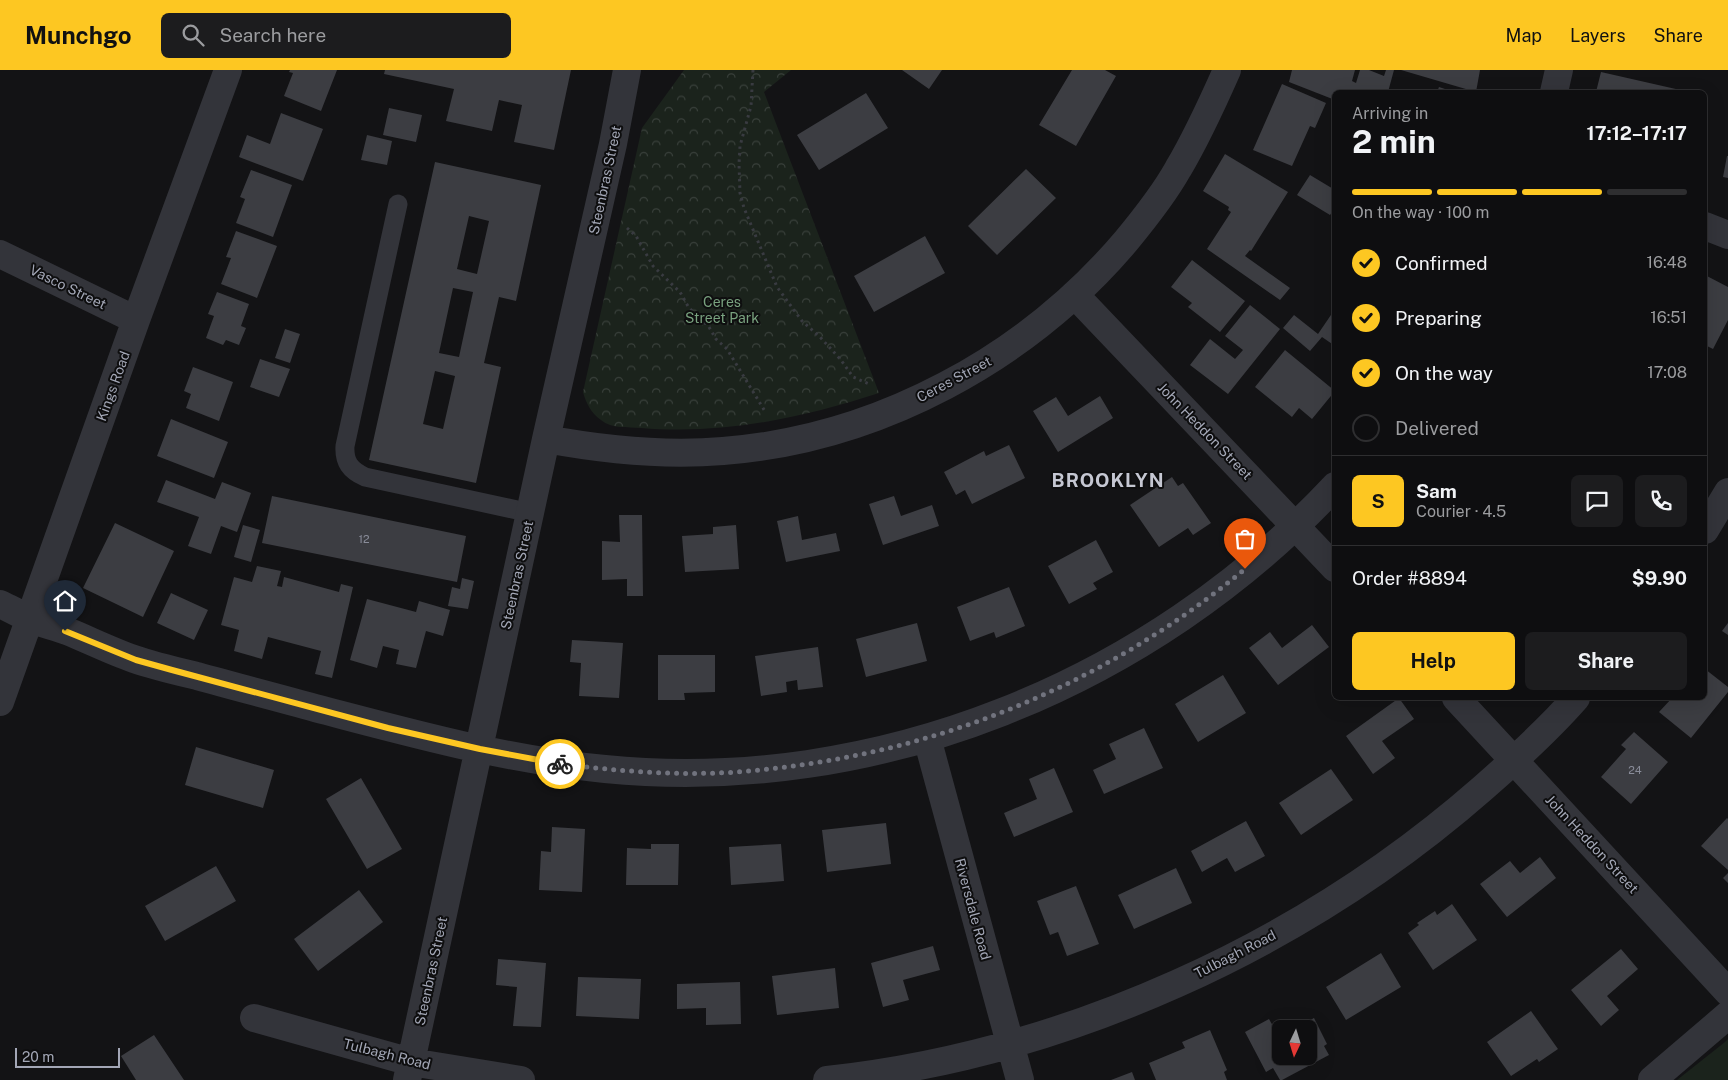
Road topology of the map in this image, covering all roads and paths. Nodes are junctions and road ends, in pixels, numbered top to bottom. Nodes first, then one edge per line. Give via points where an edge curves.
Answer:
1 (228, 70) edge
2 (627, 70) edge
3 (753, 70) edge
4 (1227, 70) edge
5 (1559, 70) edge
6 (1554, 90) edge
7 (398, 204) dead end
8 (597, 214) junction
9 (1707, 227) edge
10 (1728, 234) edge
11 (0, 254) edge
12 (1076, 295) junction
13 (136, 320) junction
14 (896, 408) junction
15 (546, 439) junction
16 (776, 443) junction
17 (1332, 489) edge
18 (1728, 492) edge
19 (531, 513) junction
20 (1296, 526) junction
21 (1707, 527) edge
22 (1332, 565) edge
23 (0, 604) edge
24 (30, 619) junction
25 (1458, 700) edge
26 (1574, 700) edge
27 (0, 702) edge
28 (927, 738) junction
29 (480, 749) junction
30 (1515, 760) junction
31 (1728, 992) edge
32 (1728, 1016) edge
33 (254, 1018) dead end
34 (1009, 1044) junction
35 (409, 1071) edge
36 (522, 1080) edge
37 (827, 1080) edge
38 (1020, 1080) edge
39 (1652, 1080) edge

1 - 13 street, Kings Road
2 - 8 street, Steenbras Street
3 - 14 path via 751,106 740,146 740,193 777,287 802,321 836,354 853,377 880,387
4 - 12 street, Ceres Street via 1205,121 1178,170 1145,218
5 - 6 street
7 - 19 lane via 345,446 348,465 365,477
8 - 15 street, Steenbras Street
8 - 16 path via 631,230 653,266 680,292 689,308 727,349 767,415
9 - 10 street
11 - 13 street, Vasco Street
12 - 14 street, Ceres Street via 996,357
12 - 20 street, John Heddon Street
13 - 24 street, Kings Road
14 - 16 street, Ceres Street via 815,436
15 - 16 street, Ceres Street via 634,452 679,453 724,451
15 - 19 street, Steenbras Street
17 - 20 street
18 - 21 street
19 - 29 street, Steenbras Street
20 - 22 street, John Heddon Street
20 - 28 street via 1212,596 1166,629 1109,662 990,718
23 - 24 street
24 - 27 street, Kings Road
24 - 29 street via 136,660 388,728
25 - 30 street, John Heddon Street
26 - 30 street, Tulbagh Road
28 - 29 street via 864,754 736,772 607,770 543,762
28 - 34 street, Riversdale Road
29 - 35 street, Steenbras Street
30 - 31 street, John Heddon Street
30 - 34 street, Tulbagh Road via 1402,854 1279,932 1148,996
32 - 39 street
33 - 35 street, Tulbagh Road
34 - 37 street, Tulbagh Road via 930,1063
34 - 38 street, Riversdale Road
35 - 36 street, Tulbagh Road

